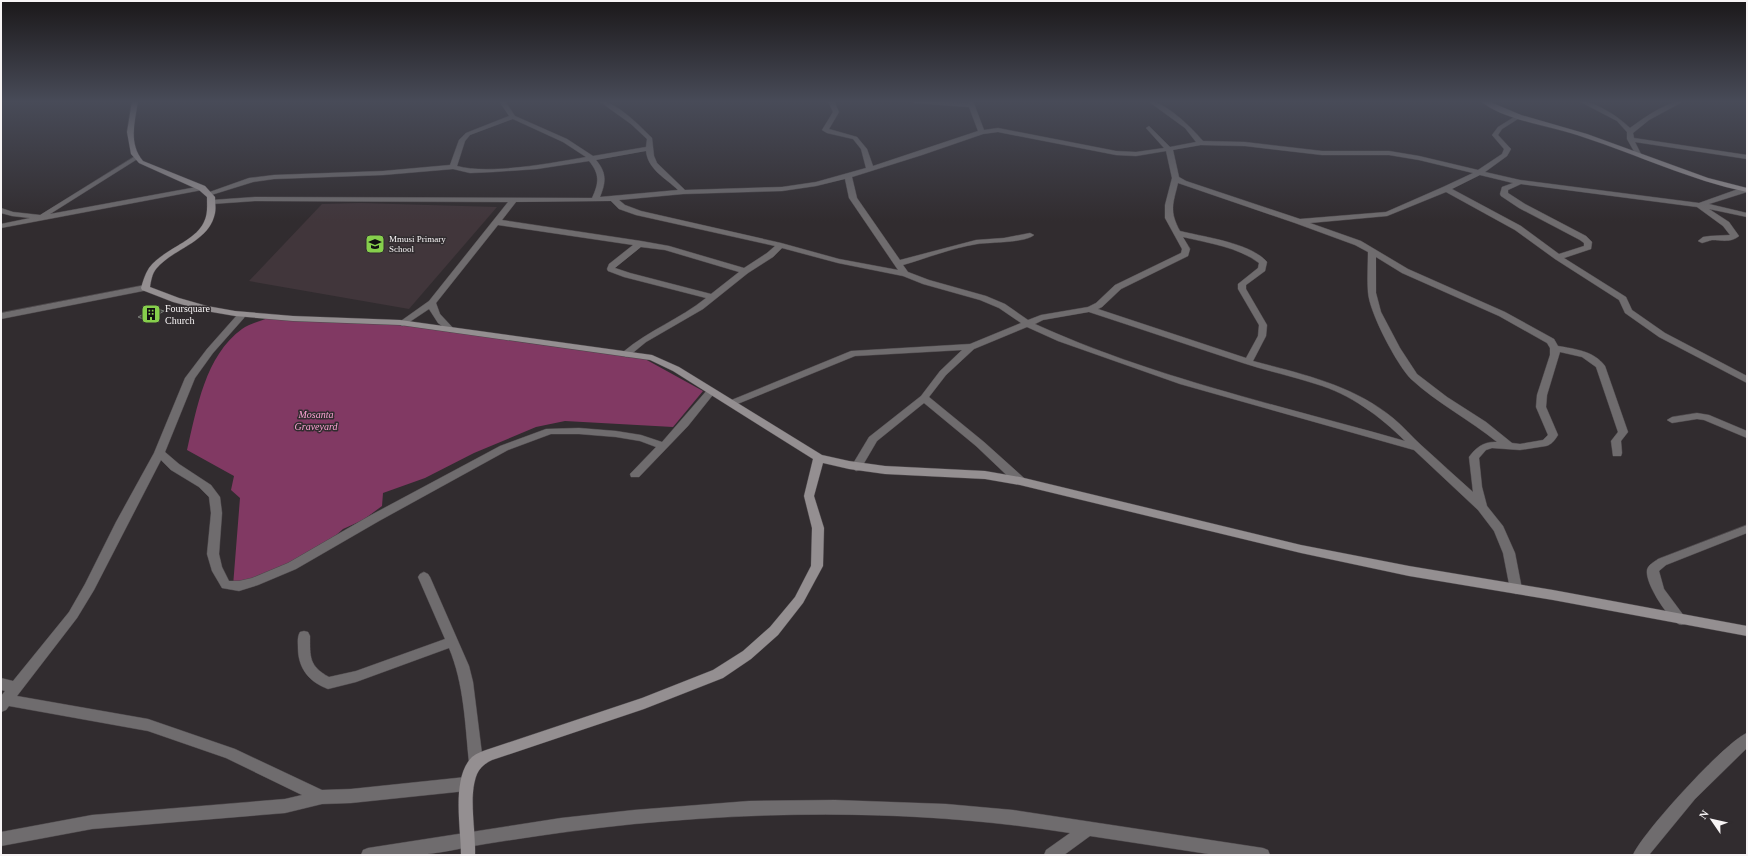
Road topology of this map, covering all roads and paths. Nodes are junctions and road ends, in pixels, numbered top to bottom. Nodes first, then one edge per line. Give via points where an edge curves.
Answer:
1 (132, 141) edge
2 (463, 141) edge
3 (564, 141) edge
4 (650, 141) edge
5 (857, 141) edge
6 (957, 141) edge
7 (1058, 141) edge
8 (1161, 141) edge
9 (1502, 141) edge
10 (1602, 141) edge
11 (1633, 141) edge
12 (1662, 141) edge
13 (1200, 143) joint
14 (650, 148) junction
15 (1168, 149) junction
16 (1638, 154) junction
17 (137, 157) junction
18 (592, 157) junction
19 (1747, 157) edge
20 (453, 167) junction
21 (870, 169) junction
22 (1478, 173) junction
23 (848, 175) junction
24 (1176, 178) junction
25 (1520, 182) junction
26 (1446, 189) junction
27 (1745, 190) edge
28 (205, 191) junction
29 (683, 192) junction
30 (594, 200) junction
31 (614, 200) junction
32 (513, 201) junction
33 (212, 202) junction
34 (1699, 205) junction
35 (1, 210) edge
36 (1747, 215) edge
37 (41, 217) junction
38 (1298, 221) junction
39 (497, 222) junction
40 (1, 226) edge
41 (1178, 233) junction
42 (1030, 235) dead end
43 (1702, 241) dead end
44 (641, 243) junction
45 (781, 245) junction
46 (1372, 251) junction
47 (1558, 256) junction
48 (899, 263) junction
49 (745, 271) junction
50 (905, 274) junction
51 (146, 288) junction
52 (712, 297) junction
53 (432, 303) junction
54 (1090, 308) junction
55 (1, 316) edge
56 (241, 316) junction
57 (402, 323) junction
58 (1028, 324) junction
59 (450, 329) junction
60 (971, 347) junction
61 (1555, 348) junction
62 (626, 354) junction
63 (1248, 362) junction
64 (1747, 380) edge
65 (712, 391) junction
66 (924, 398) junction
67 (732, 404) junction
68 (1672, 420) dead end
69 (1747, 435) edge
70 (664, 446) junction
71 (1509, 446) junction
72 (1418, 448) junction
73 (159, 453) junction
74 (1617, 453) dead end
75 (819, 458) junction
76 (856, 466) junction
77 (635, 474) dead end
78 (1020, 481) junction
79 (1482, 507) junction
80 (1747, 529) edge
81 (424, 577) dead end
82 (1516, 589) junction
83 (1680, 620) junction
84 (1747, 631) edge
85 (304, 636) dead end
86 (453, 641) junction
87 (1, 684) edge
88 (15, 687) junction
89 (3, 703) edge
90 (1747, 739) edge
91 (476, 762) junction
92 (466, 784) junction
93 (322, 797) junction
94 (1089, 828) junction
95 (1, 839) edge
96 (469, 839) junction
97 (368, 855) edge
98 (468, 855) edge
99 (1050, 855) edge
100 (1264, 855) edge
101 (1640, 855) edge

1 - 17 street
2 - 20 street
3 - 18 street
4 - 14 street
5 - 21 street via 864,149
6 - 21 street
7 - 15 street via 1116,153 1136,154
8 - 15 street
9 - 22 street via 1508,151
10 - 16 street
11 - 16 street
12 - 19 street
13 - 15 street
13 - 22 street via 1245,144 1322,153 1389,153
14 - 18 street
14 - 29 street via 650,157 655,166
15 - 24 street
16 - 27 street via 1698,178
17 - 28 street via 141,162
17 - 37 street
18 - 20 street via 525,169 465,171
18 - 30 street via 603,179
20 - 28 street via 274,177
21 - 23 street
22 - 25 street
22 - 26 street
23 - 29 street via 798,187
23 - 48 street via 853,198
24 - 38 street via 1183,184 1200,190
24 - 41 street via 1169,205 1169,218
25 - 34 street
25 - 47 street via 1505,189 1504,194 1588,242 1588,246 1582,250
26 - 38 street via 1387,214
26 - 47 street via 1518,228
27 - 34 street
28 - 33 street
28 - 37 street
29 - 31 street
30 - 31 street
30 - 32 street
31 - 45 street via 622,207 639,213
32 - 33 street via 255,199
32 - 39 street
33 - 51 street via 210,214 202,231 153,268
34 - 36 street
34 - 43 street via 1726,224 1735,236 1709,237
35 - 37 street via 12,214
37 - 40 street
38 - 46 street via 1358,243
39 - 44 street
39 - 53 street
41 - 54 street via 1186,254 1118,287 1099,304
41 - 63 street via 1239,249 1258,257 1263,262 1262,269 1242,284 1245,295 1263,325 1262,336
42 - 48 street via 976,242
44 - 49 street
44 - 52 street via 611,269
45 - 49 street
45 - 50 street via 844,263
46 - 61 street via 1405,271 1502,314 1550,341
46 - 71 street via 1372,293 1377,312 1394,348 1414,376
47 - 64 street via 1623,300 1628,311 1662,335
48 - 50 street
49 - 52 street
50 - 58 street via 983,298 1002,306
51 - 55 street
51 - 56 street via 187,305
52 - 62 street via 643,340
53 - 57 street
53 - 59 street via 432,309
54 - 58 street via 1042,318
54 - 63 street
56 - 57 street via 280,320
56 - 73 street via 210,350 190,378
57 - 59 street
58 - 60 street
58 - 72 street via 1061,339 1183,382
59 - 62 street
60 - 66 street via 943,373
60 - 67 street via 854,353
61 - 71 street via 1541,407 1553,435 1551,440 1546,443
61 - 74 street via 1587,355 1595,359 1600,366 1623,432 1616,441
62 - 65 street via 658,360
63 - 72 street via 1321,382 1356,398 1390,420
65 - 67 street
65 - 70 street
66 - 76 street via 873,439
66 - 78 street
67 - 75 street
68 - 69 street via 1706,417
70 - 73 street via 641,438 616,434 550,431 504,448 292,566 238,586 226,585 219,574 213,553 217,524 212,492
70 - 77 street
71 - 79 street via 1492,445 1482,448 1474,457
72 - 79 street
73 - 88 street via 73,616
75 - 76 street
75 - 91 street via 809,496 818,528 817,566 799,600 774,631 747,655 718,674
76 - 78 street via 985,475
78 - 82 street via 1301,549
79 - 82 street via 1498,529 1509,553
80 - 83 street via 1662,562 1653,569 1653,580 1664,600
81 - 86 street
82 - 83 street
83 - 84 street
85 - 86 street via 304,658 313,675 328,683 356,676
86 - 91 street via 466,676
87 - 88 street
88 - 89 street
89 - 93 street via 148,725 230,752
90 - 101 street via 1718,764 1677,807
91 - 92 street
92 - 93 street
92 - 96 street
93 - 95 street via 285,806 92,822
94 - 96 street via 946,811 835,807 749,808 561,825
94 - 99 street
94 - 100 street
96 - 97 street
96 - 98 street

